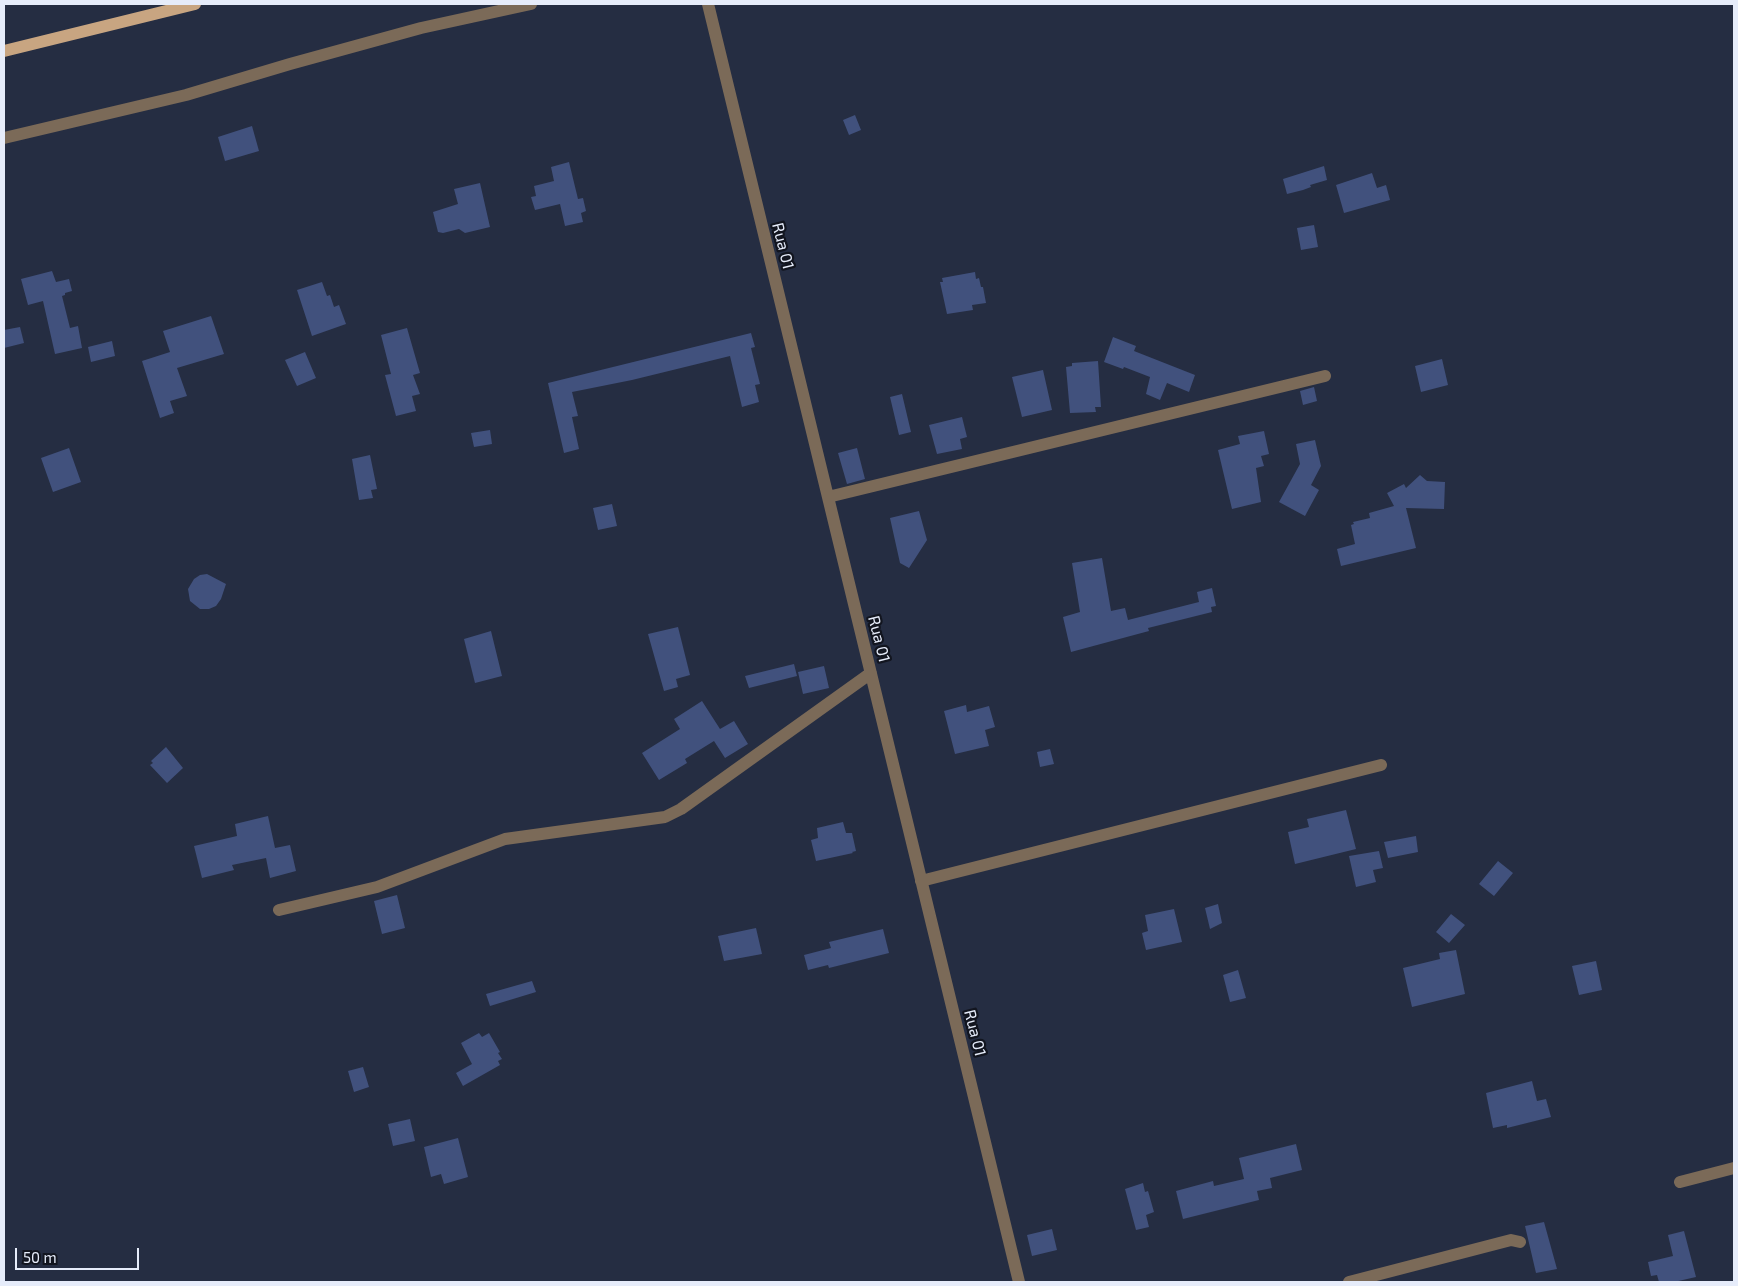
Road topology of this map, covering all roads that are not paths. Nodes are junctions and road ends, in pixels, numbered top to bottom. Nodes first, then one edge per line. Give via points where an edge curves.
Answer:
1 (195, 4) edge
2 (531, 4) edge
3 (708, 4) edge
4 (4, 51) edge
5 (4, 138) edge
6 (1325, 376) dead end
7 (828, 497) junction
8 (871, 674) junction
9 (1380, 765) dead end
10 (921, 881) junction
11 (279, 910) dead end
12 (1734, 1168) edge
13 (1680, 1182) dead end
14 (1520, 1242) dead end
15 (1019, 1282) edge
16 (1349, 1282) edge

1 - 4 main road
2 - 5 street via 421,28 186,95
3 - 7 street, Rua 01
6 - 7 street
7 - 8 street, Rua 01
8 - 10 street, Rua 01
8 - 11 street via 681,809 665,817 505,839 377,887
9 - 10 street
10 - 15 street, Rua 01
12 - 13 street
14 - 16 street via 1511,1240

